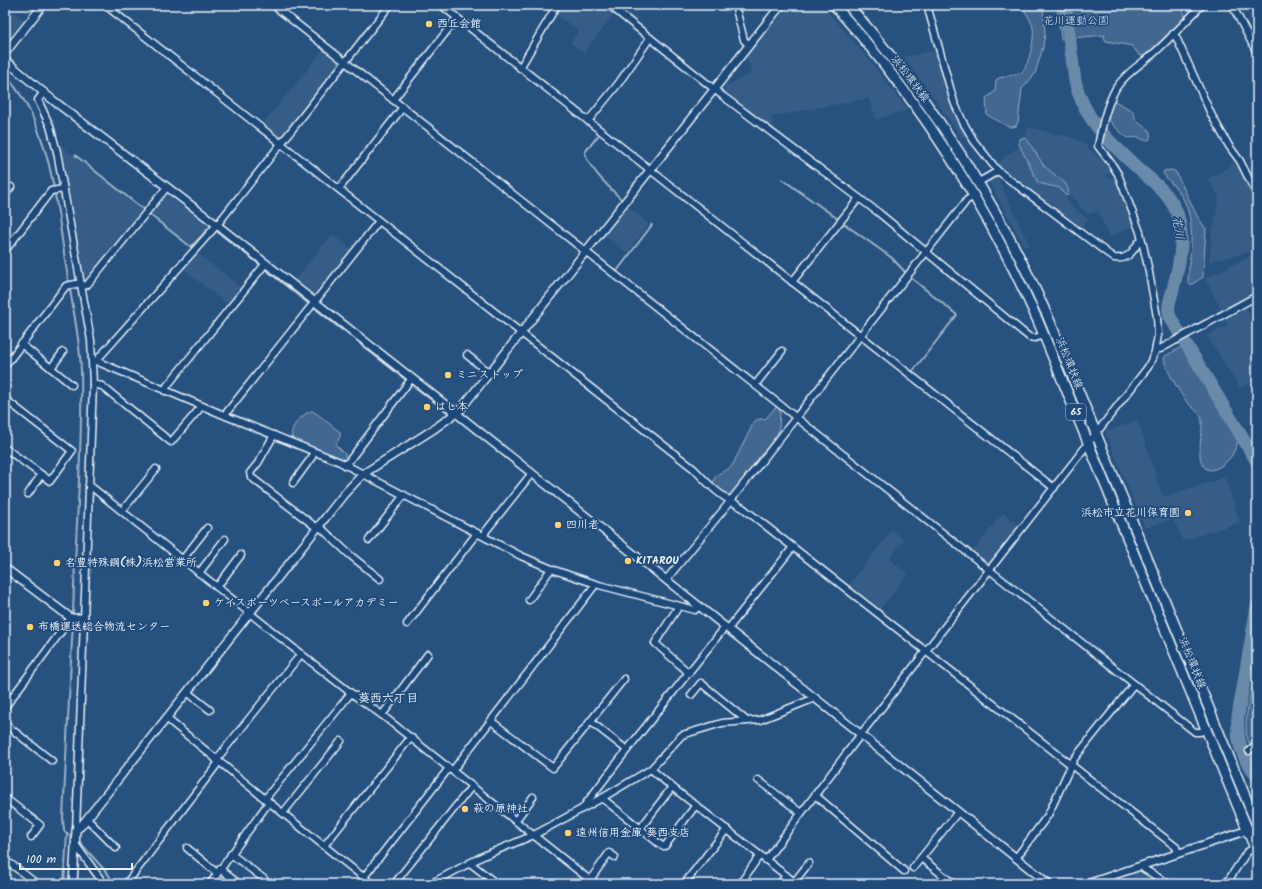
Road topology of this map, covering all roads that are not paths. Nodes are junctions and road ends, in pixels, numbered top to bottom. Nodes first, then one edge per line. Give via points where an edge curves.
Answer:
1 (43, 5) edge
2 (105, 5) edge
3 (273, 5) edge
4 (390, 5) edge
5 (441, 5) edge
6 (557, 5) edge
7 (609, 5) edge
8 (735, 5) edge
9 (781, 5) edge
10 (834, 5) edge
11 (848, 5) edge
12 (927, 5) edge
13 (1202, 5) edge
14 (1232, 5) edge
15 (457, 18) junction
16 (1173, 34) junction
17 (650, 38) junction
18 (749, 45) junction
19 (5, 53) edge
20 (1257, 53) edge
21 (5, 60) edge
22 (345, 62) junction
23 (520, 68) junction
24 (714, 88) junction
25 (44, 92) junction
26 (393, 100) junction
27 (403, 107) junction
28 (588, 121) junction
29 (281, 143) junction
30 (650, 170) junction
31 (998, 170) junction
32 (978, 182) junction
33 (11, 187) dead end
34 (167, 187) junction
35 (62, 189) junction
36 (338, 189) junction
37 (5, 195) edge
38 (1257, 195) edge
39 (974, 196) junction
40 (859, 198) junction
41 (379, 221) junction
42 (217, 224) junction
43 (1142, 242) junction
44 (5, 251) edge
45 (586, 252) junction
46 (926, 252) junction
47 (266, 263) junction
48 (792, 282) junction
49 (80, 284) junction
50 (1257, 296) edge
51 (315, 302) junction
52 (521, 333) junction
53 (1044, 335) junction
54 (860, 336) junction
55 (21, 344) junction
56 (1156, 348) junction
57 (782, 351) dead end
58 (63, 352) dead end
59 (467, 355) dead end
60 (94, 361) junction
61 (5, 366) edge
62 (50, 368) junction
63 (489, 373) junction
64 (412, 378) junction
65 (93, 384) junction
66 (756, 385) junction
67 (72, 386) dead end
68 (165, 391) junction
69 (5, 399) edge
70 (202, 406) junction
71 (456, 413) junction
72 (226, 416) junction
73 (796, 417) junction
74 (1096, 435) junction
75 (274, 436) junction
76 (1089, 444) junction
77 (5, 448) edge
78 (314, 452) junction
79 (346, 466) junction
80 (156, 470) dead end
81 (532, 473) junction
82 (363, 474) junction
83 (41, 475) junction
84 (293, 483) dead end
85 (89, 485) junction
86 (1054, 488) junction
87 (28, 494) dead end
88 (404, 495) junction
89 (730, 501) junction
90 (122, 511) junction
91 (318, 527) junction
92 (207, 528) dead end
93 (477, 533) junction
94 (484, 536) junction
95 (225, 539) dead end
96 (369, 540) dead end
97 (793, 547) junction
98 (241, 555) dead end
99 (183, 560) junction
100 (5, 568) edge
101 (551, 569) junction
102 (990, 570) junction
103 (199, 573) junction
104 (380, 579) dead end
105 (666, 580) junction
106 (596, 584) junction
107 (217, 587) junction
108 (529, 600) dead end
109 (679, 606) junction
110 (699, 606) junction
111 (250, 613) junction
112 (71, 618) junction
113 (84, 618) junction
114 (407, 624) dead end
115 (727, 628) junction
116 (926, 651) junction
117 (301, 654) junction
118 (428, 654) dead end
119 (689, 673) junction
120 (624, 679) dead end
121 (1134, 684) junction
122 (187, 692) junction
123 (352, 693) junction
124 (691, 695) dead end
125 (815, 698) junction
126 (5, 707) edge
127 (210, 710) dead end
128 (382, 714) junction
129 (166, 718) junction
130 (491, 721) junction
131 (590, 721) junction
132 (747, 721) junction
133 (5, 724) edge
134 (1206, 730) junction
135 (861, 734) junction
136 (411, 737) junction
137 (341, 741) dead end
138 (1257, 744) edge
139 (627, 750) junction
140 (1250, 751) dead end
141 (52, 761) dead end
142 (218, 761) junction
143 (1071, 764) junction
144 (451, 769) junction
145 (651, 769) junction
146 (758, 780) dead end
147 (472, 786) junction
148 (672, 787) junction
149 (815, 796) junction
150 (533, 797) dead end
151 (5, 798) edge
152 (602, 798) junction
153 (267, 801) junction
154 (696, 805) junction
155 (583, 807) junction
156 (958, 812) junction
157 (283, 813) junction
158 (801, 813) junction
159 (87, 819) junction
160 (516, 820) junction
161 (1257, 826) edge
162 (640, 829) junction
163 (727, 829) junction
164 (76, 830) junction
165 (1248, 830) junction
166 (534, 835) junction
167 (31, 837) dead end
168 (75, 844) junction
169 (324, 846) junction
170 (116, 848) dead end
171 (187, 848) dead end
172 (1256, 851) edge
173 (1178, 853) junction
174 (231, 854) junction
175 (760, 854) junction
176 (615, 857) dead end
177 (921, 858) junction
178 (1016, 858) junction
179 (766, 860) junction
180 (470, 863) junction
181 (808, 863) dead end
182 (11, 864) dead end
183 (1143, 865) junction
184 (913, 868) dead end
185 (219, 871) junction
186 (904, 871) dead end
187 (786, 875) junction
188 (364, 877) junction
189 (264, 880) dead end
190 (590, 880) junction
191 (743, 883) edge
192 (796, 883) edge
193 (38, 884) edge
194 (73, 884) edge
195 (104, 884) edge
196 (126, 884) edge
197 (210, 884) edge
198 (239, 884) edge
199 (372, 884) edge
200 (394, 884) edge
201 (432, 884) edge
202 (497, 884) edge
203 (596, 884) edge
204 (684, 884) edge
205 (780, 884) edge
206 (954, 884) edge
207 (1049, 884) edge
208 (1086, 884) edge
209 (1169, 884) edge
210 (1226, 884) edge

1 - 19 street
2 - 29 street
3 - 22 street
4 - 22 street
5 - 15 street
6 - 23 street
7 - 17 street
8 - 18 street via 744,40
9 - 18 street
10 - 39 main road, 浜松環状線 / 65 via 913,102
11 - 32 main road, 浜松環状線 / 65 via 915,87
12 - 31 street via 958,112 974,140
13 - 16 street
14 - 20 street
15 - 23 street
15 - 26 street
16 - 38 street via 1212,116 1240,161
16 - 43 street via 1121,81 1110,101 1098,146 1118,174
17 - 24 street
17 - 28 street
18 - 24 street
21 - 25 street
22 - 26 street
22 - 29 street
23 - 28 street
24 - 30 street
24 - 40 street
25 - 34 street
25 - 35 street via 38,100 53,135
26 - 27 street
27 - 36 street
27 - 45 street
28 - 30 street
29 - 36 street
29 - 42 street
30 - 45 street
30 - 48 street
31 - 32 street
31 - 43 street via 1114,258 1129,256 1138,243
32 - 74 main road, 浜松環状線 / 65 via 1039,296
33 - 37 street
34 - 42 street
34 - 49 street via 88,285
35 - 44 street via 52,191
35 - 49 street
36 - 41 street
39 - 46 street via 967,200
39 - 53 main road, 浜松環状線 / 65 via 1020,280
40 - 46 street
40 - 48 street
41 - 51 street
41 - 52 street
42 - 47 street
42 - 60 street
43 - 56 street via 1158,326
45 - 52 street
45 - 66 street
46 - 53 street via 1029,337
46 - 54 street
47 - 51 street
47 - 68 street
48 - 54 street
49 - 55 street via 66,286
49 - 60 street
50 - 56 street via 1160,349
51 - 64 street
51 - 72 street
52 - 63 street
52 - 89 street via 694,469 711,488
53 - 76 main road, 浜松環状線 / 65
54 - 73 street
54 - 86 street
55 - 61 street
55 - 62 street
56 - 74 street via 1144,375
57 - 66 street
58 - 62 street
59 - 63 street
60 - 65 street
60 - 68 street
62 - 67 street
63 - 71 street
64 - 71 street
64 - 79 street
65 - 70 street via 102,386 171,442
65 - 85 street
66 - 73 street
68 - 70 street
69 - 83 street via 72,451 50,481
70 - 72 street
71 - 81 street
71 - 82 street
72 - 75 street
73 - 89 street
73 - 102 street
74 - 76 street
74 - 161 main road, 浜松環状線 / 65
75 - 78 street
75 - 91 street via 250,473 251,477
76 - 86 street
76 - 134 main road, 浜松環状線 / 65
77 - 83 street
78 - 79 street
78 - 84 street
79 - 82 street
80 - 90 street
81 - 94 street
81 - 105 street
82 - 88 street
82 - 91 street
83 - 87 street
85 - 90 street
85 - 113 street
86 - 102 street
88 - 93 street
88 - 96 street
89 - 97 street via 743,508
89 - 105 street
90 - 99 street
91 - 104 street
91 - 111 street
92 - 99 street
93 - 94 street
93 - 114 street
94 - 101 street
95 - 103 street
97 - 115 street
97 - 116 street
98 - 107 street
99 - 103 street
100 - 112 street
101 - 106 street
101 - 108 street
102 - 116 street
102 - 121 street
103 - 107 street
105 - 110 street
106 - 109 street
106 - 130 street
107 - 111 street
109 - 110 street via 695,610
109 - 119 street via 654,644
110 - 115 street
111 - 117 street
111 - 122 street
112 - 113 street
112 - 126 street
113 - 164 street
115 - 119 street
115 - 125 street
116 - 135 street
116 - 143 street
117 - 123 street
117 - 142 street
118 - 128 street
119 - 139 street
120 - 131 street
121 - 134 street via 1195,732
121 - 143 street
122 - 127 street
122 - 129 street
123 - 128 street
123 - 153 street
124 - 132 street via 701,683
125 - 132 street via 760,720
125 - 135 street
128 - 136 street
129 - 142 street
129 - 159 street
130 - 131 street via 553,768
130 - 144 street
131 - 139 street
132 - 145 street via 722,722 682,735
133 - 141 street
134 - 165 main road, 浜松環状線 / 65
135 - 149 street
135 - 156 street
136 - 144 street
136 - 169 street
137 - 157 street
138 - 140 street
139 - 155 street
142 - 153 street
142 - 196 street
143 - 173 street via 1176,847
143 - 178 street via 1048,815
144 - 147 street
144 - 188 street
145 - 148 street
145 - 152 street
146 - 158 street
147 - 160 street
147 - 200 street
148 - 154 street
148 - 162 street
149 - 158 street
149 - 186 street
150 - 160 street
151 - 167 street via 40,825
152 - 155 street
152 - 162 street
153 - 157 street
153 - 174 street
154 - 162 street via 665,846
154 - 163 street
155 - 166 street
156 - 177 street
156 - 178 street
157 - 169 street
158 - 179 street
159 - 164 street
159 - 170 street
160 - 166 street
161 - 165 street
163 - 175 street
163 - 204 street
164 - 168 street
165 - 172 main road, 浜松環状線 / 65
165 - 173 street
166 - 180 street
166 - 190 street
168 - 194 street
168 - 195 street
169 - 188 street
171 - 185 street
172 - 210 street via 1247,852
173 - 183 street
174 - 185 street
174 - 189 street
175 - 179 street
175 - 191 street
176 - 190 street via 609,853
177 - 184 street
177 - 206 street
178 - 207 street
179 - 187 street
180 - 201 street
180 - 202 street
181 - 192 street
182 - 193 street
183 - 208 street
183 - 209 street via 1144,869
185 - 197 street
185 - 198 street
187 - 192 street
187 - 205 street
188 - 199 street
190 - 203 street

